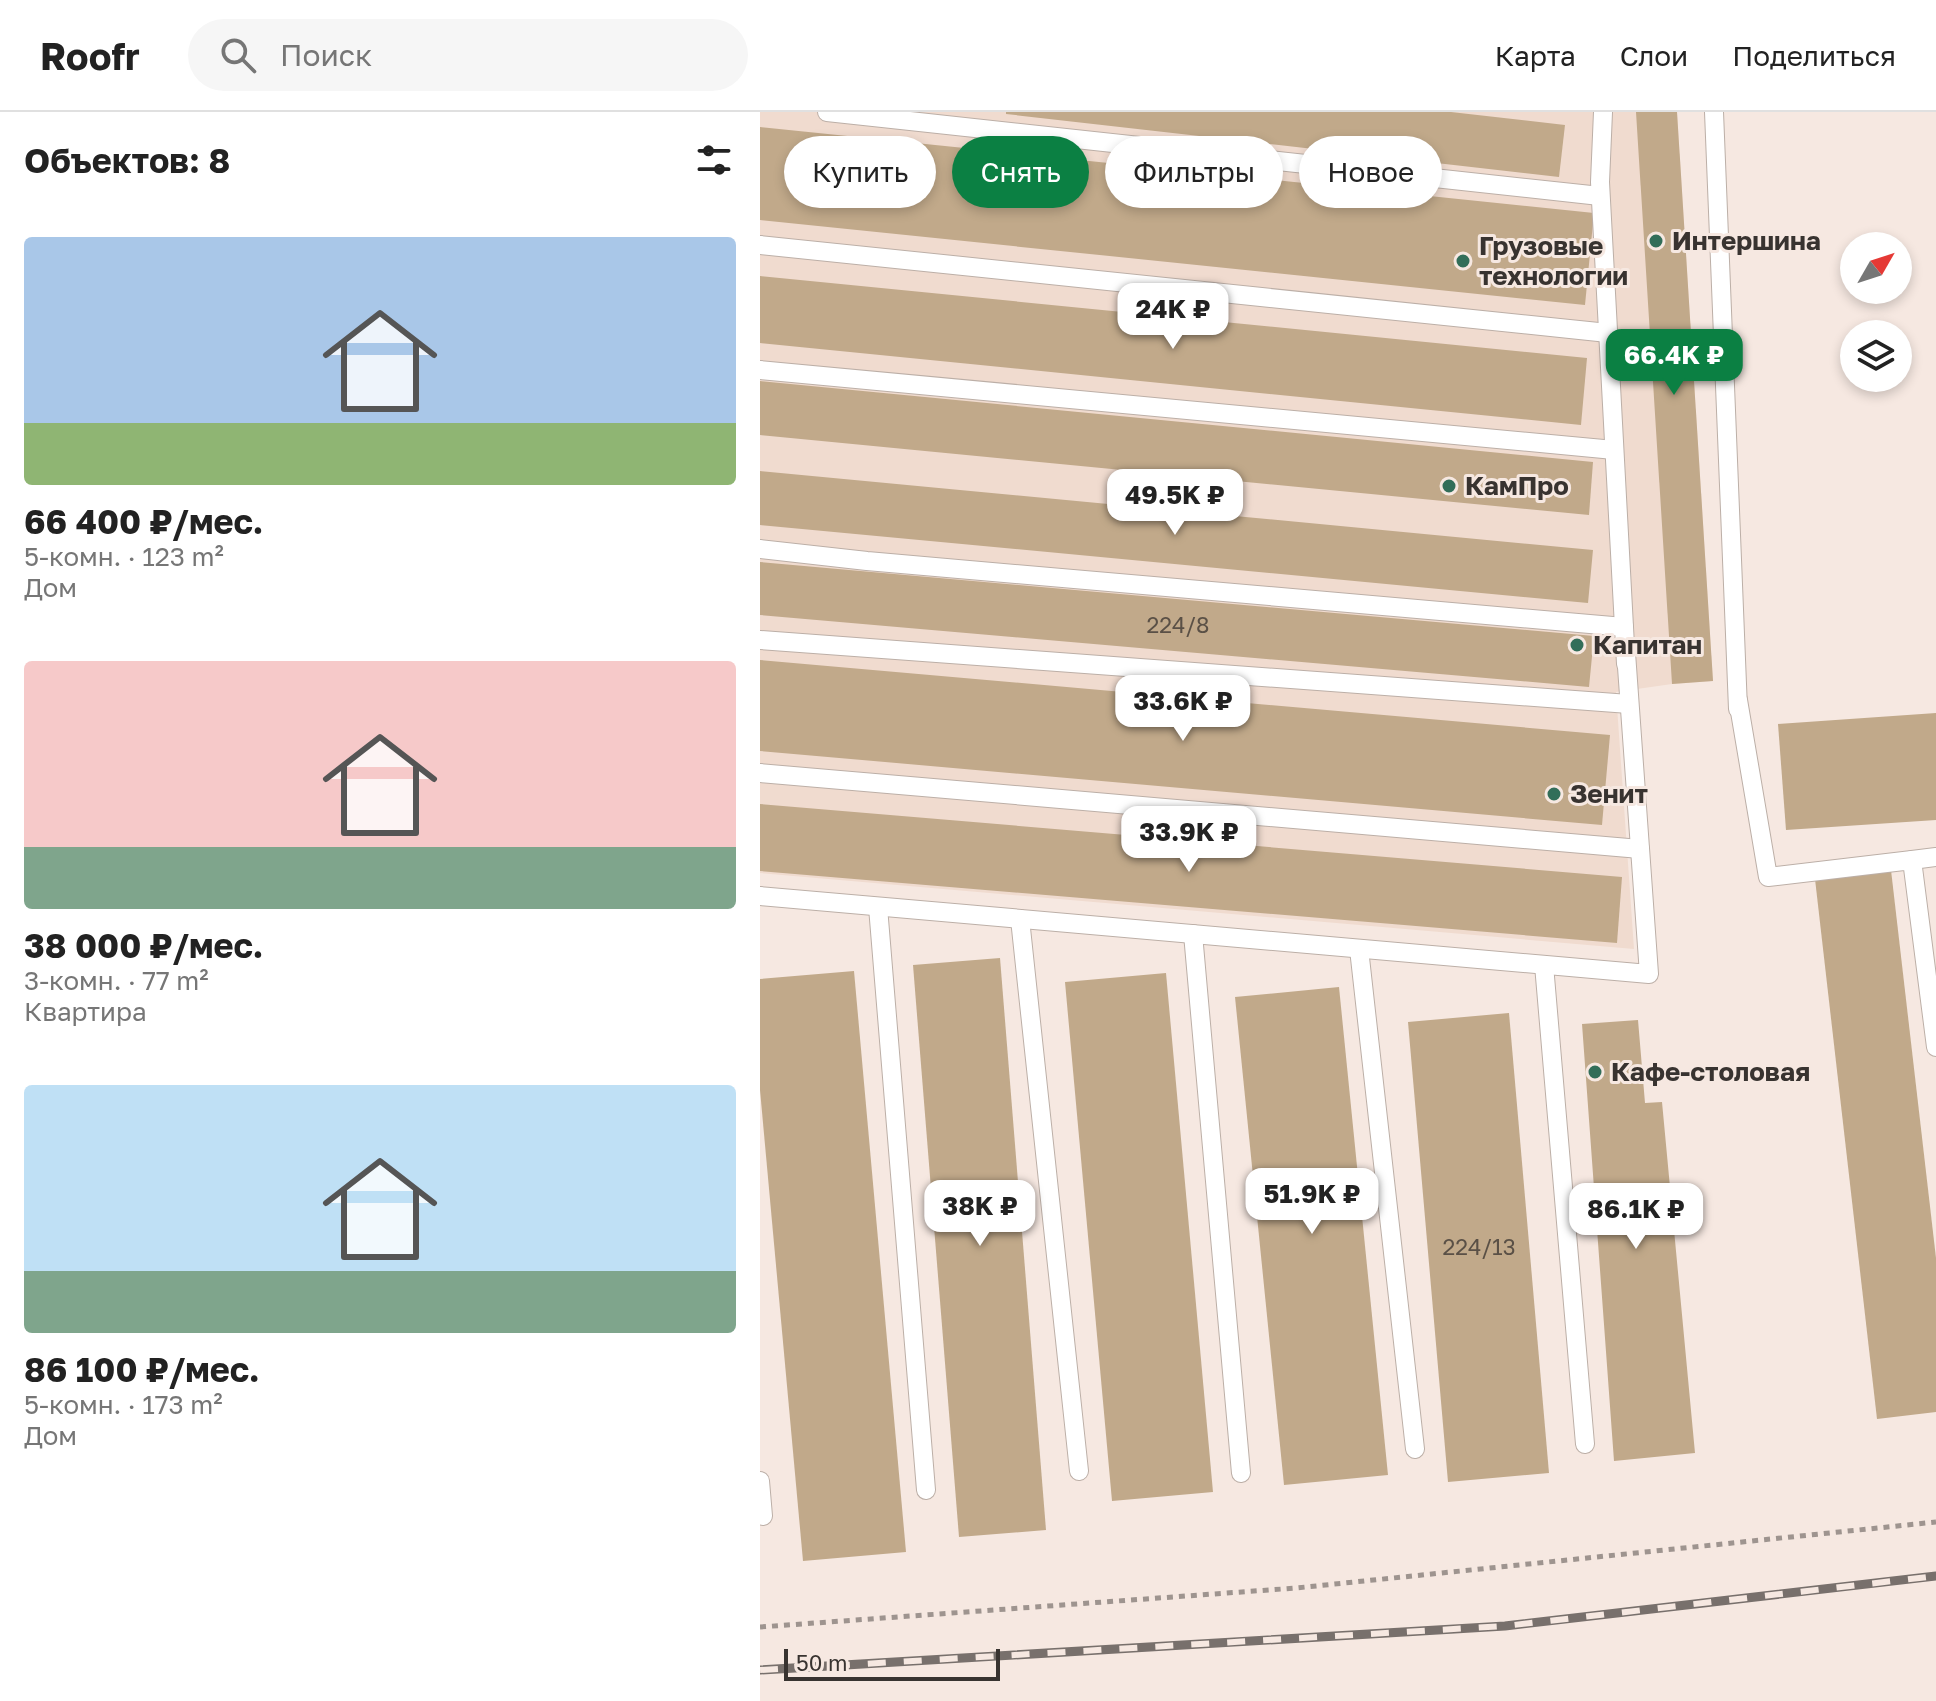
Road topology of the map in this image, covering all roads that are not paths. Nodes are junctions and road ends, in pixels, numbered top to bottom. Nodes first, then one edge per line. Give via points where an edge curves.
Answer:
1 (827, 112) edge
2 (1601, 112) edge
3 (1714, 112) edge
4 (1600, 196) junction
5 (760, 245) edge
6 (1608, 333) junction
7 (760, 370) edge
8 (1614, 450) junction
9 (760, 549) edge
10 (1624, 627) junction
11 (760, 640) edge
12 (1629, 704) junction
13 (760, 773) edge
14 (1640, 849) junction
15 (1936, 857) edge
16 (1912, 860) junction
17 (760, 896) edge
18 (878, 907) junction
19 (1020, 919) junction
20 (1193, 934) junction
21 (1359, 949) junction
22 (1544, 965) junction
23 (1936, 1047) edge
24 (1585, 1444) dead end
25 (1415, 1449) dead end
26 (1079, 1471) dead end
27 (1241, 1473) dead end
28 (760, 1481) edge
29 (926, 1490) dead end
30 (763, 1516) dead end

1 - 4 lane
2 - 4 lane
3 - 16 lane via 1738,705 1768,877
4 - 6 lane
5 - 6 lane
6 - 8 lane
7 - 8 lane
8 - 10 lane
9 - 10 lane
10 - 12 lane
11 - 12 lane
12 - 14 lane
13 - 14 lane
14 - 22 lane via 1649,974
15 - 16 lane
16 - 23 lane
17 - 18 lane
18 - 19 lane
18 - 29 lane
19 - 20 lane
19 - 26 lane
20 - 21 lane
20 - 27 lane
21 - 22 lane
21 - 25 lane
22 - 24 lane
28 - 30 lane

